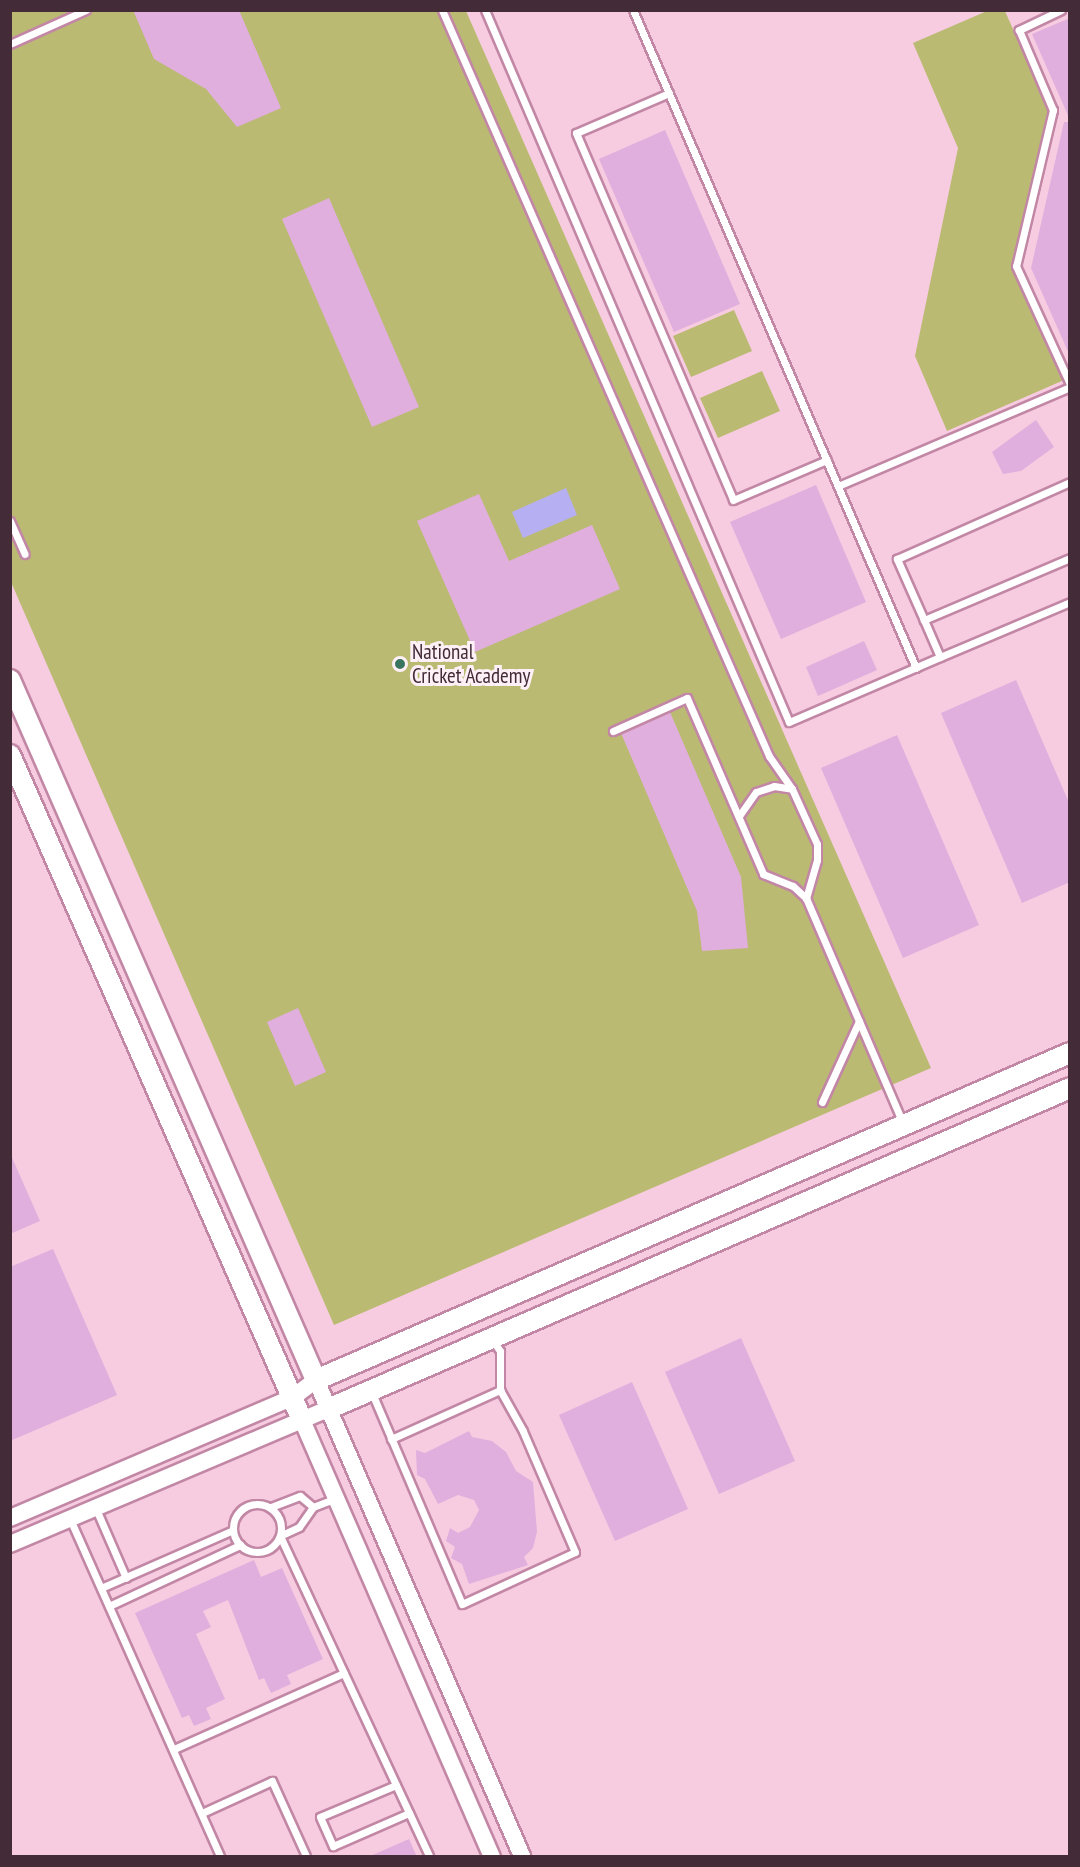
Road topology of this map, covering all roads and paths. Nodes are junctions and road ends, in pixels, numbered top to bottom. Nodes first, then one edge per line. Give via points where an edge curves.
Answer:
1 (86, 10) edge
2 (442, 10) edge
3 (485, 10) edge
4 (633, 10) edge
5 (1061, 10) edge
6 (10, 44) edge
7 (669, 93) junction
8 (1070, 386) edge
9 (826, 460) junction
10 (1070, 482) edge
11 (838, 486) junction
12 (10, 521) edge
13 (25, 554) dead end
14 (1070, 558) edge
15 (1070, 602) edge
16 (924, 620) junction
17 (940, 657) junction
18 (916, 668) junction
19 (10, 680) edge
20 (613, 730) dead end
21 (10, 755) edge
22 (792, 789) junction
23 (739, 816) junction
24 (806, 898) junction
25 (859, 1021) junction
26 (1070, 1053) edge
27 (1070, 1088) edge
28 (822, 1102) dead end
29 (904, 1125) junction
30 (492, 1338) junction
31 (316, 1380) junction
32 (500, 1390) junction
33 (371, 1391) junction
34 (292, 1398) junction
35 (328, 1409) junction
36 (302, 1420) junction
37 (391, 1438) junction
38 (336, 1498) junction
39 (313, 1507) junction
40 (271, 1508) junction
41 (96, 1509) junction
42 (10, 1518) edge
43 (70, 1519) junction
44 (233, 1530) junction
45 (280, 1536) junction
46 (10, 1544) edge
47 (240, 1545) junction
48 (126, 1578) junction
49 (101, 1588) junction
50 (109, 1606) junction
51 (344, 1673) junction
52 (174, 1749) junction
53 (396, 1785) junction
54 (201, 1812) junction
55 (409, 1813) junction
56 (220, 1857) edge
57 (306, 1857) edge
58 (429, 1857) edge
59 (492, 1857) edge
60 (522, 1857) edge

1 - 6 lane
2 - 22 lane via 769,756
3 - 18 lane via 789,722
4 - 7 lane
5 - 8 lane via 1019,30 1053,110 1016,266
7 - 9 lane
7 - 9 lane via 576,132 733,500
8 - 11 lane
9 - 11 lane
10 - 16 lane via 897,559
11 - 18 lane
12 - 13 lane
14 - 16 lane
15 - 17 lane
16 - 17 lane
17 - 18 lane
19 - 31 main road
20 - 23 lane via 687,698
21 - 34 main road
22 - 23 lane via 774,786 756,792
22 - 24 lane via 817,844
23 - 24 lane via 764,874 793,886
24 - 25 lane
25 - 28 lane
25 - 29 lane
26 - 29 main road
27 - 30 main road
29 - 31 main road
30 - 32 lane via 500,1351
30 - 33 main road
31 - 34 street
31 - 35 street
32 - 37 lane
32 - 37 lane via 524,1431 575,1552 462,1604
33 - 35 main road
33 - 37 lane
34 - 36 main road
34 - 42 street
35 - 36 street
35 - 60 street
36 - 38 street
36 - 41 street
38 - 39 lane
38 - 59 street
39 - 40 lane via 300,1496
39 - 45 lane via 299,1527
40 - 44 lane via 256,1503 242,1509
40 - 45 lane via 280,1520
41 - 43 street
41 - 48 lane
43 - 46 street
43 - 49 lane
44 - 47 lane
44 - 48 lane
45 - 47 lane via 263,1552
45 - 51 lane
47 - 50 lane
48 - 49 lane
49 - 50 lane
50 - 52 lane
51 - 52 lane
51 - 53 lane
52 - 54 lane
53 - 55 lane
53 - 55 lane via 320,1817 333,1846
54 - 56 lane
54 - 57 lane via 272,1781
55 - 58 lane

